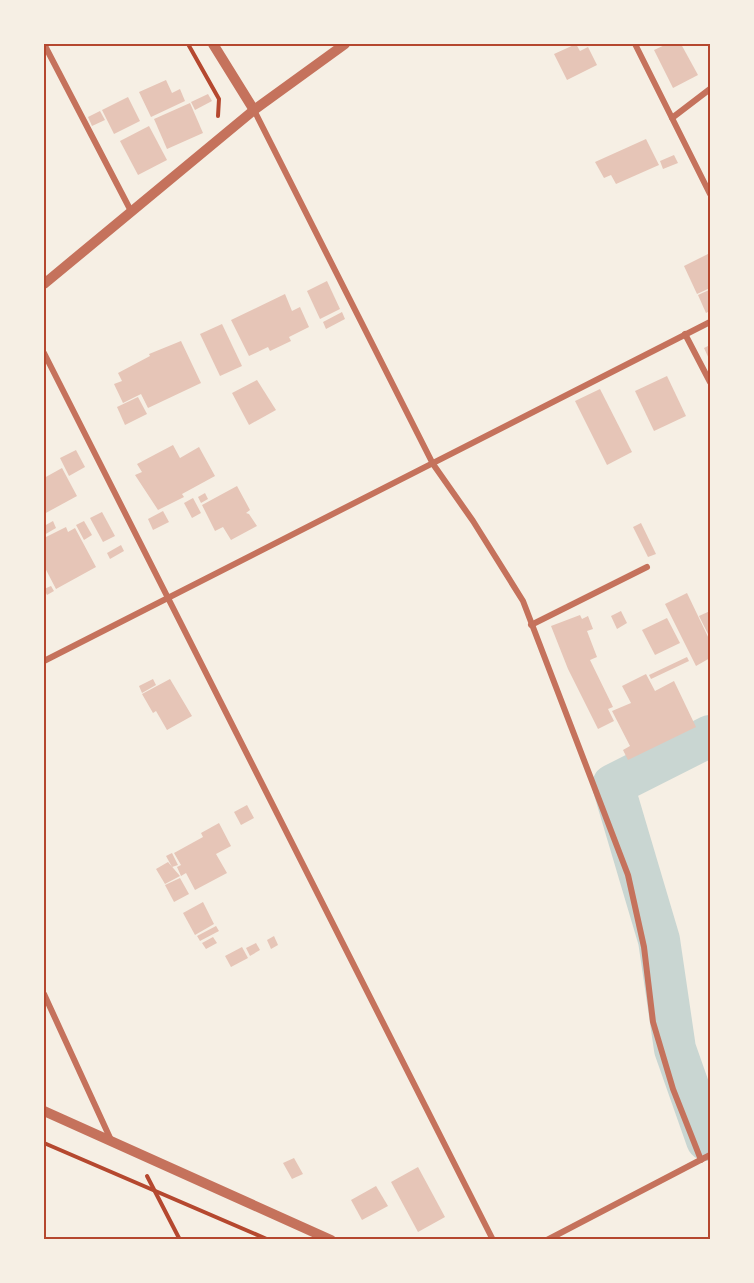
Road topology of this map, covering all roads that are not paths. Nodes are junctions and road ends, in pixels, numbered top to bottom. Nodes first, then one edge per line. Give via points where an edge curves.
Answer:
1 (44, 44) edge
2 (213, 44) edge
3 (345, 44) edge
4 (635, 44) edge
5 (711, 89) edge
6 (254, 110) junction
7 (672, 118) junction
8 (711, 194) edge
9 (132, 213) junction
10 (44, 284) edge
11 (711, 322) edge
12 (686, 334) junction
13 (44, 353) edge
14 (711, 382) edge
15 (433, 464) junction
16 (647, 567) dead end
17 (169, 598) junction
18 (531, 625) junction
19 (44, 661) edge
20 (44, 993) edge
21 (44, 1111) edge
22 (113, 1143) junction
23 (711, 1155) edge
24 (701, 1160) junction
25 (331, 1239) edge
26 (493, 1239) edge
27 (547, 1239) edge

1 - 9 street
2 - 6 street
3 - 6 street
4 - 7 street
5 - 7 street
6 - 9 street
6 - 15 street
7 - 8 street
9 - 10 street
11 - 12 street
12 - 14 street
12 - 15 street
13 - 17 street
15 - 17 street
15 - 18 street via 517,592
16 - 18 street
17 - 19 street
17 - 26 street
18 - 24 street via 628,875 644,946 653,1022 673,1089
20 - 22 street
21 - 22 street
22 - 25 street
23 - 24 street
24 - 27 street

